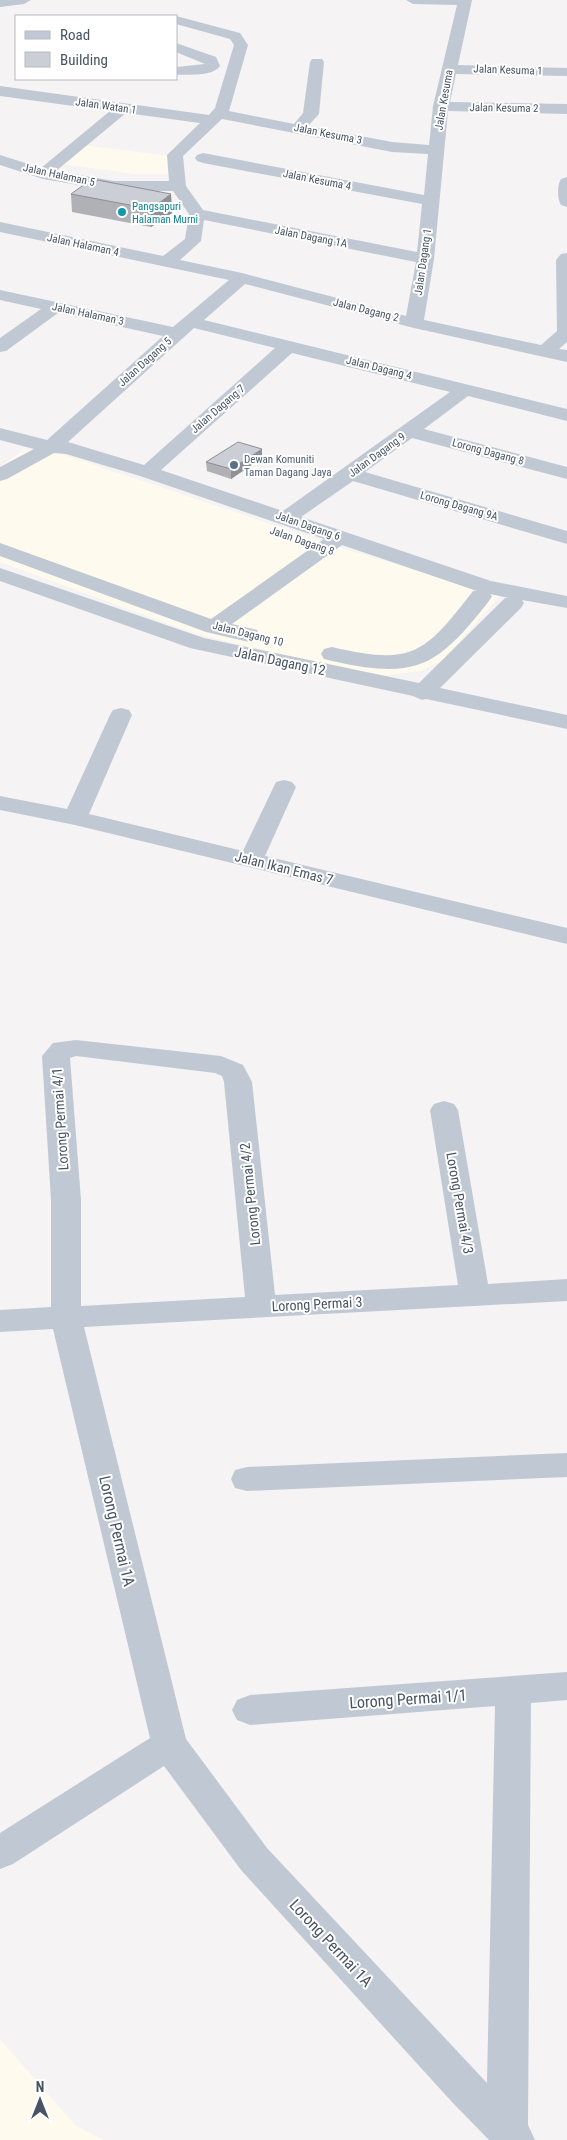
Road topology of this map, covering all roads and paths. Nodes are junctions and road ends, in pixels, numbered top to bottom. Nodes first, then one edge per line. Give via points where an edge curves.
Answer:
1 (24, 0) edge
2 (414, 0) edge
3 (465, 0) edge
4 (0, 3) edge
5 (178, 21) edge
6 (178, 48) edge
7 (317, 62) dead end
8 (449, 69) junction
9 (178, 71) edge
10 (567, 72) edge
11 (0, 91) edge
12 (441, 106) junction
13 (121, 109) junction
14 (567, 109) edge
15 (216, 117) junction
16 (298, 128) junction
17 (436, 150) junction
18 (203, 158) dead end
19 (0, 160) edge
20 (49, 169) junction
21 (178, 181) junction
22 (567, 182) edge
23 (431, 201) junction
24 (567, 202) edge
25 (197, 214) junction
26 (0, 227) edge
27 (567, 258) edge
28 (425, 259) junction
29 (165, 263) junction
30 (242, 278) junction
31 (567, 288) edge
32 (0, 295) edge
33 (55, 307) junction
34 (414, 323) junction
35 (184, 328) junction
36 (289, 346) junction
37 (0, 347) edge
38 (545, 351) junction
39 (567, 356) edge
40 (466, 389) junction
41 (567, 415) edge
42 (409, 431) junction
43 (0, 434) edge
44 (46, 450) junction
45 (147, 472) junction
46 (567, 473) edge
47 (350, 474) junction
48 (0, 476) edge
49 (286, 518) junction
50 (567, 538) edge
51 (332, 543) junction
52 (0, 549) edge
53 (0, 574) edge
54 (481, 596) junction
55 (565, 602) edge
56 (513, 603) junction
57 (214, 627) junction
58 (422, 692) junction
59 (121, 715) dead end
60 (567, 722) edge
61 (284, 787) dead end
62 (0, 803) edge
63 (75, 818) junction
64 (251, 860) junction
65 (567, 936) edge
66 (238, 1082) joint
67 (444, 1110) dead end
68 (567, 1290) edge
69 (476, 1296) junction
70 (261, 1307) junction
71 (66, 1317) junction
72 (0, 1321) edge
73 (567, 1465) edge
74 (247, 1479) dead end
75 (567, 1686) edge
76 (513, 1691) junction
77 (250, 1710) dead end
78 (169, 1744) junction
79 (0, 1853) edge
80 (510, 2135) edge

1 - 4 street
2 - 3 street
3 - 8 street, Jalan Kesuma
5 - 15 street via 235,36 241,46 223,108
6 - 9 street via 212,60 213,66
7 - 16 street via 311,114
8 - 10 street, Jalan Kesuma 1
8 - 12 street, Jalan Kesuma
11 - 13 street, Jalan Watan 1
12 - 14 street, Jalan Kesuma 2
12 - 17 street, Jalan Kesuma
13 - 15 street, Jalan Watan 1
13 - 20 street
15 - 16 street, Jalan Kesuma 3
15 - 21 street via 174,155
16 - 17 street, Jalan Kesuma 3 via 392,146
17 - 23 street, Jalan Kesuma
18 - 23 street, Jalan Kesuma 4
19 - 20 street, Jalan Halaman 5
20 - 21 street, Jalan Halaman 5 via 114,186
21 - 25 street
22 - 24 street
23 - 28 street, Jalan Dagang 1
25 - 28 street, Jalan Dagang 1A
25 - 29 street via 193,241
26 - 29 street, Jalan Halaman 4
27 - 31 street
28 - 34 street, Jalan Dagang 1
29 - 30 street, Jalan Dagang 2
30 - 34 street, Jalan Dagang 2
30 - 35 street, Jalan Dagang 5
31 - 38 street via 566,333
32 - 33 street, Jalan Halaman 3
33 - 35 street, Jalan Halaman 3
33 - 37 street
34 - 38 street, Jalan Dagang 2
35 - 36 street, Jalan Dagang 4
35 - 44 street, Jalan Dagang 5
36 - 40 street, Jalan Dagang 4
36 - 45 street, Jalan Dagang 7
38 - 39 street, Jalan Dagang 2
40 - 41 street, Jalan Dagang 4
40 - 42 street, Jalan Dagang 9
42 - 46 street, Lorong Dagang 8
42 - 47 street, Jalan Dagang 9
43 - 44 street
44 - 45 street, Jalan Dagang 6 via 68,448
44 - 48 street
44 - 51 street, Jalan Dagang 8
45 - 49 street, Jalan Dagang 6
47 - 49 street, Jalan Dagang 9
47 - 50 street, Lorong Dagang 9A
49 - 51 street, Jalan Dagang 6
51 - 54 street, Jalan Dagang 8
51 - 55 street, Jalan Dagang 6 via 487,587
51 - 57 street
52 - 57 street, Jalan Dagang 10
53 - 58 street, Jalan Dagang 12 via 198,643
54 - 56 street, Jalan Dagang 8
54 - 57 street, Jalan Dagang 10 via 430,652 410,660 384,663 345,657
55 - 56 street, Jalan Dagang 8
56 - 58 street
58 - 60 street, Jalan Dagang 12
59 - 63 street
61 - 64 street
62 - 63 street, Jalan Ikan Emas 7
63 - 64 street, Jalan Ikan Emas 7
64 - 65 street, Jalan Ikan Emas 7
66 - 70 street, Lorong Permai 4/2
66 - 71 street, Lorong Permai 4/1 via 234,1071 221,1064 76,1048 63,1049 56,1056 66,1200
67 - 69 street, Lorong Permai 4/3
68 - 69 street, Lorong Permai 3
69 - 70 street, Lorong Permai 3
70 - 71 street, Lorong Permai 3
71 - 72 street, Lorong Permai 3
71 - 78 street, Lorong Permai 1A
73 - 74 street
75 - 76 street, Lorong Permai 1/1
76 - 77 street, Lorong Permai 1/1
76 - 80 street, Lorong Permai 1A
78 - 79 street
78 - 80 street, Lorong Permai 1A via 254,1859

